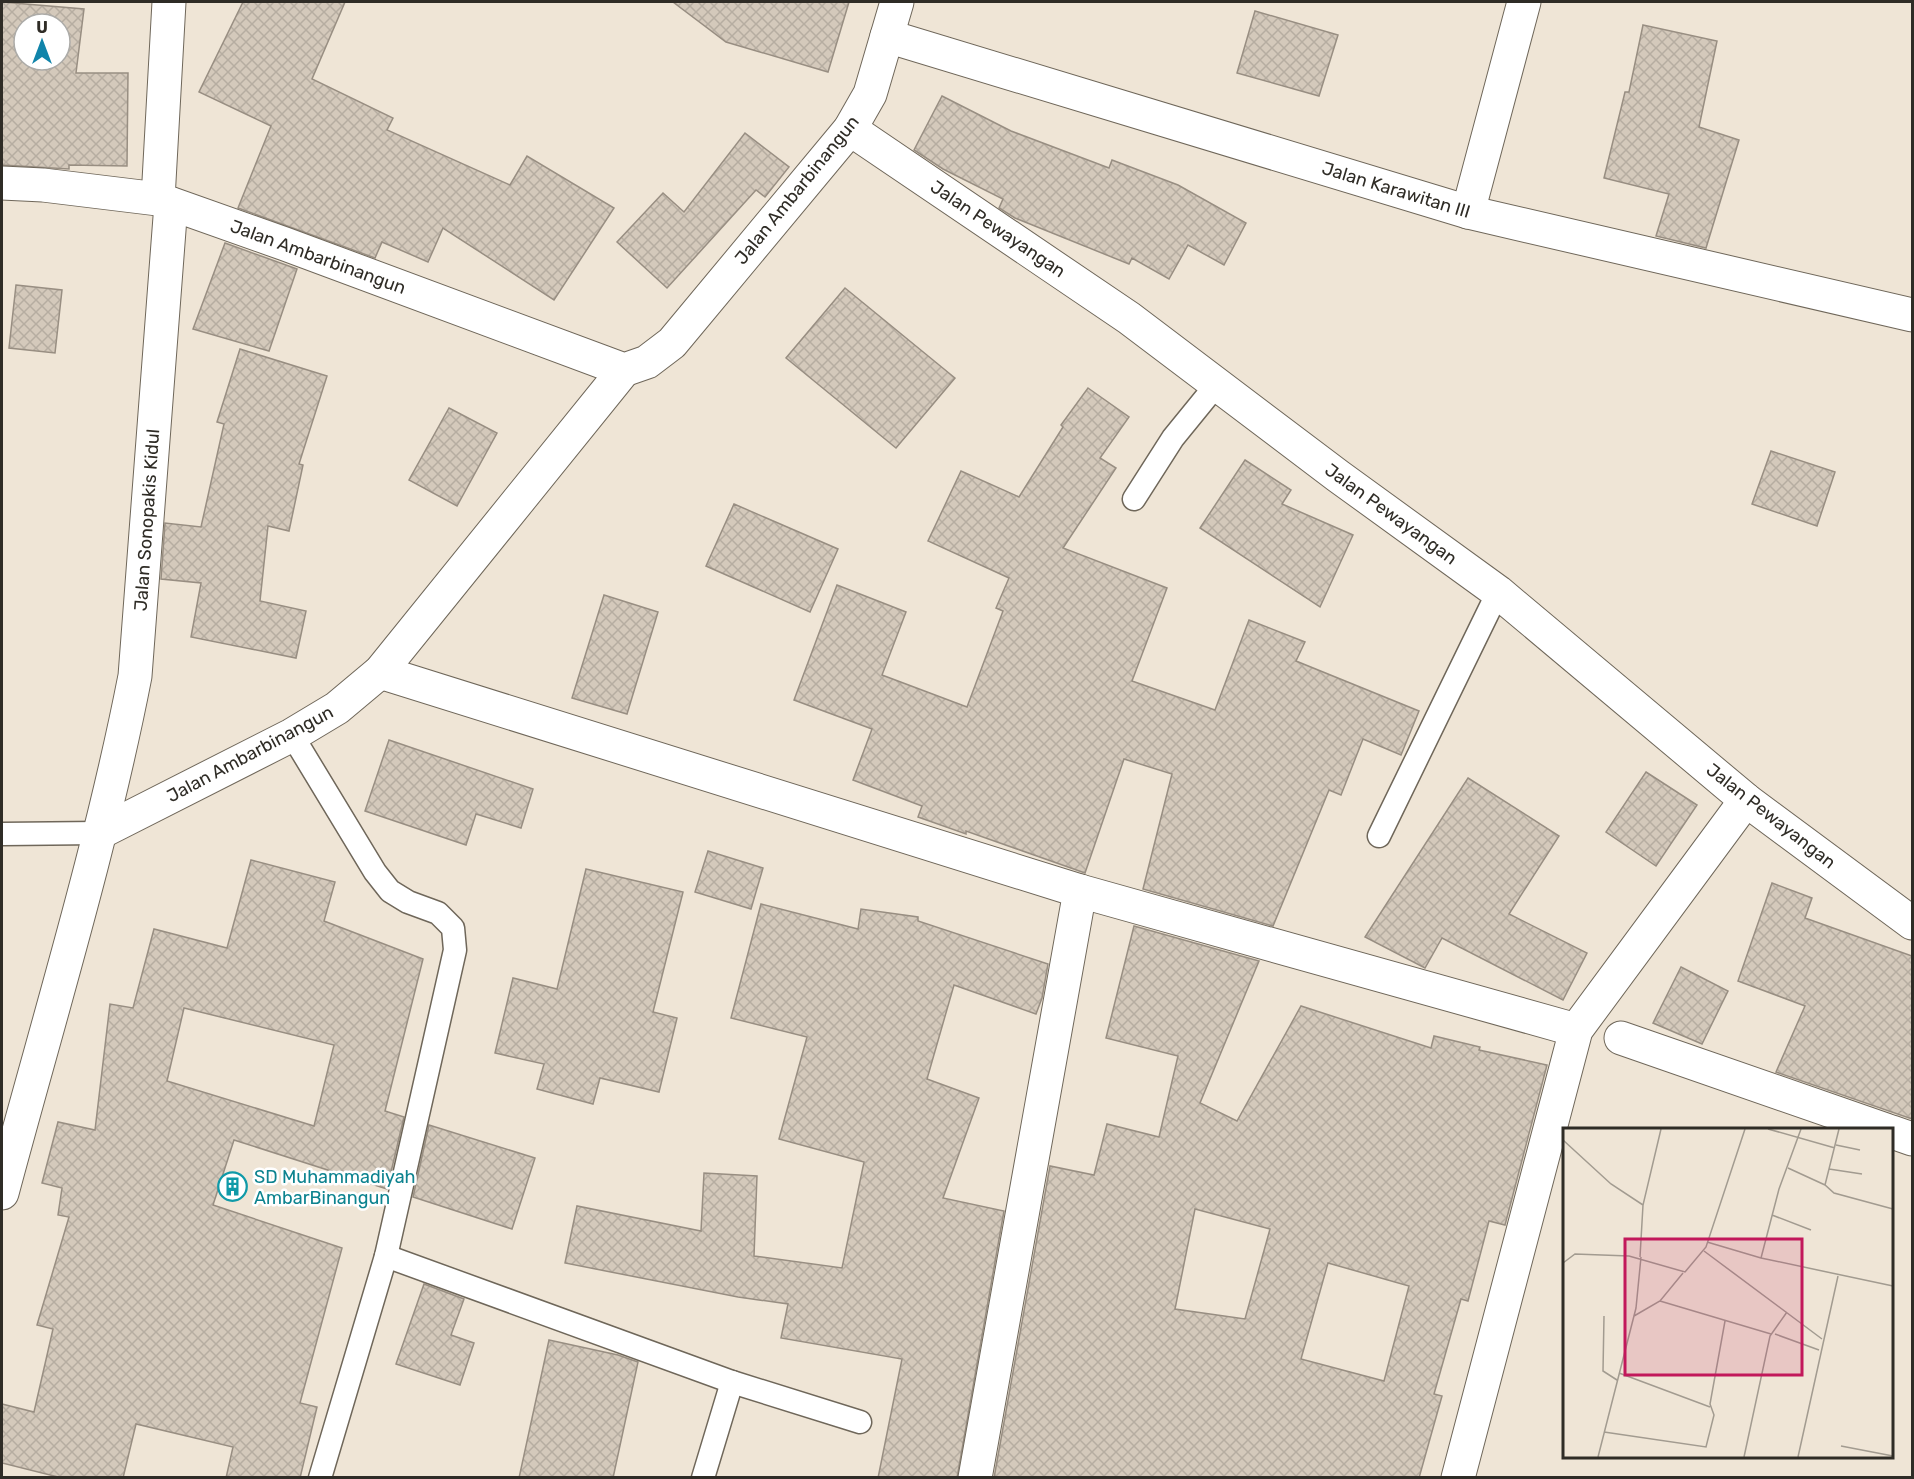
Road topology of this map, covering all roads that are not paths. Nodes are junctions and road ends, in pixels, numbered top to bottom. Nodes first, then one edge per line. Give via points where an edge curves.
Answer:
1 (169, 2) edge
2 (897, 2) edge
3 (1524, 2) edge
4 (887, 36) junction
5 (850, 129) junction
6 (2, 183) edge
7 (164, 201) junction
8 (1468, 212) junction
9 (1912, 315) edge
10 (624, 370) junction
11 (1217, 384) junction
12 (1134, 499) dead end
13 (1498, 592) junction
14 (380, 672) junction
15 (292, 735) junction
16 (1746, 800) junction
17 (99, 833) junction
18 (2, 834) edge
19 (1378, 836) dead end
20 (1080, 891) junction
21 (1912, 923) edge
22 (1576, 1030) junction
23 (1621, 1038) dead end
24 (1880, 1128) edge
25 (1893, 1132) edge
26 (1912, 1139) edge
27 (2, 1193) edge
28 (386, 1256) junction
29 (732, 1382) junction
30 (860, 1422) dead end
31 (320, 1478) edge
32 (703, 1478) edge
33 (975, 1478) edge
34 (1458, 1478) edge

1 - 7 street, Jalan Sonopakis Kidul
2 - 4 street, Jalan Ambarbinangun
3 - 8 street
4 - 5 street, Jalan Ambarbinangun via 870,94
4 - 8 street, Jalan Karawitan III
5 - 10 street, Jalan Ambarbinangun via 672,343 647,362
5 - 11 street, Jalan Pewayangan via 1130,318
6 - 7 street, Jalan Ambarbinangun
7 - 10 street, Jalan Ambarbinangun
7 - 17 street, Jalan Sonopakis Kidul via 135,676
8 - 9 street, Jalan Karawitan III
10 - 14 street, Jalan Ambarbinangun
11 - 12 lane via 1173,438
11 - 13 street, Jalan Pewayangan
13 - 16 street, Jalan Pewayangan
13 - 19 lane
14 - 15 street, Jalan Ambarbinangun via 337,708
14 - 20 street
15 - 17 street, Jalan Ambarbinangun
15 - 28 lane via 390,891 438,913 453,928 455,950
16 - 21 street, Jalan Pewayangan
16 - 22 street
17 - 18 lane
17 - 27 street
20 - 22 street
20 - 33 street
22 - 34 street
23 - 24 street
25 - 26 street
28 - 29 lane
28 - 31 lane
29 - 30 lane
29 - 32 lane

